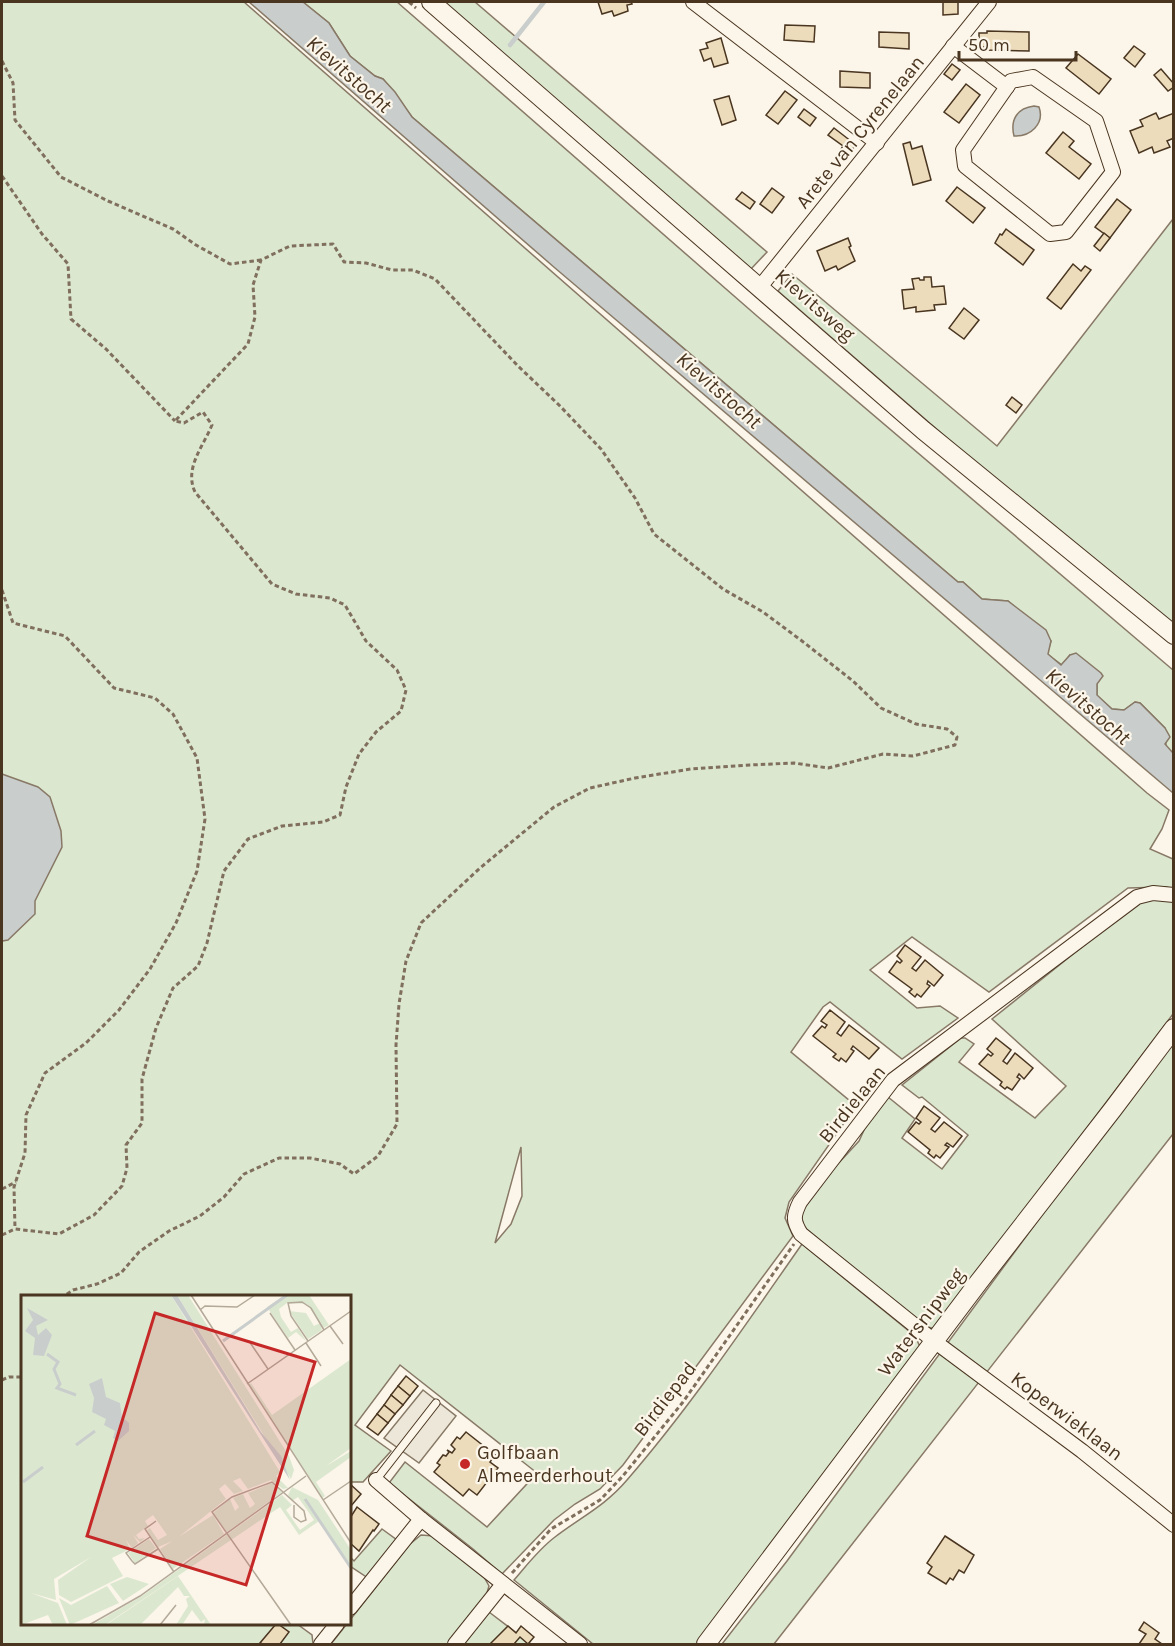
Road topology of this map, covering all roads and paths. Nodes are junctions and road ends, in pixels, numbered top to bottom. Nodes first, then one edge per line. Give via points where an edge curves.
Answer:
1 (431, 2) edge
2 (693, 2) edge
3 (988, 2) edge
4 (953, 46) junction
5 (2, 61) edge
6 (1007, 87) junction
7 (877, 143) junction
8 (2, 176) edge
9 (261, 260) junction
10 (760, 287) junction
11 (175, 421) junction
12 (2, 590) edge
13 (1173, 635) edge
14 (1173, 895) edge
15 (1173, 1028) edge
16 (16, 1182) junction
17 (2, 1189) edge
18 (15, 1229) junction
19 (801, 1234) junction
20 (2, 1236) edge
21 (66, 1295) edge
22 (934, 1341) junction
23 (21, 1377) edge
24 (2, 1380) edge
25 (436, 1403) dead end
26 (376, 1480) joint
27 (421, 1519) junction
28 (1173, 1525) edge
29 (503, 1584) junction
30 (351, 1607) edge
31 (335, 1625) edge
32 (321, 1644) edge
33 (455, 1644) edge
34 (580, 1644) edge
35 (706, 1644) edge

1 - 10 street, Kievitsweg
2 - 7 street
3 - 4 street, Arete van Cyrenelaan
4 - 6 street
4 - 7 street, Arete van Cyrenelaan
5 - 9 path via 13,83 15,120 61,177 173,229 230,264
6 - 6 street via 963,150 965,166 1050,234 1066,232 1113,172 1096,121 1033,76 1011,81
7 - 10 street, Arete van Cyrenelaan
8 - 11 path via 68,264 71,319 106,349
9 - 11 path via 253,285 255,317 248,344
9 - 21 path via 290,246 333,244 344,262 413,270 435,279 601,449 654,534 723,589 802,641 881,708 915,724 947,729 957,737 955,745 913,756 883,754 828,768 794,763 750,765 635,778 590,788 554,807 421,923 406,961 399,1004 396,1124 378,1156 354,1174 340,1164 310,1158 279,1158 244,1174 224,1197 139,1252 121,1272
10 - 13 street, Kievitsweg via 922,430
11 - 18 path via 184,423 203,412 212,425 192,465 191,484 272,584 345,605 366,641 397,670 406,690 401,711 376,732 359,754 340,815 322,822 282,826 248,839 224,871 198,966 173,988 156,1028 142,1079 142,1123 126,1145 128,1168 122,1186 94,1215 59,1234
12 - 16 path via 14,623 65,636 114,688 155,698 173,714 197,758 205,819 197,871 176,923 150,969 86,1043 45,1073 26,1115 25,1153
14 - 19 street, Birdielaan via 1153,893 1137,897 893,1080 800,1202 794,1223
15 - 22 street, Watersnipweg
16 - 17 path
16 - 18 path
18 - 20 path
19 - 22 street
19 - 29 path, Birdiepad via 683,1402 622,1477 600,1500 551,1529
22 - 28 street, Koperwieklaan via 1082,1451
22 - 35 street, Watersnipweg
23 - 24 path
25 - 26 lane
26 - 27 street
27 - 29 street
27 - 30 street
29 - 33 street
29 - 34 street
31 - 32 street

